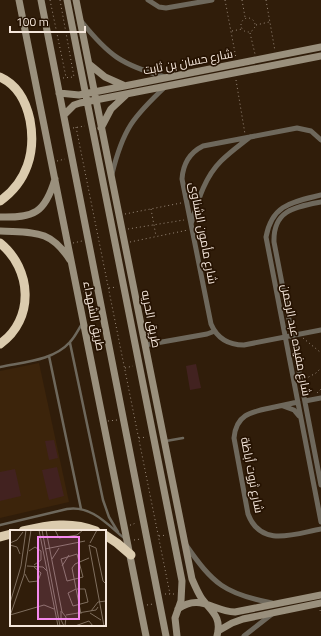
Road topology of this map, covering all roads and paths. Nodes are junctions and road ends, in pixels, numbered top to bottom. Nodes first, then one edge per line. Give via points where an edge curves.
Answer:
1 (19, 0) edge
2 (41, 0) edge
3 (50, 0) edge
4 (60, 0) edge
5 (67, 0) edge
6 (76, 0) edge
7 (148, 0) edge
8 (212, 0) edge
9 (225, 0) edge
10 (242, 0) edge
11 (266, 0) edge
12 (245, 18) junction
13 (80, 21) junction
14 (270, 22) junction
15 (256, 25) junction
16 (242, 29) junction
17 (231, 32) junction
18 (250, 33) junction
19 (321, 48) edge
20 (276, 56) junction
21 (321, 56) edge
22 (312, 58) junction
23 (256, 60) junction
24 (321, 62) edge
25 (89, 64) junction
26 (238, 64) junction
27 (234, 73) junction
28 (0, 77) edge
29 (66, 77) junction
30 (166, 78) junction
31 (56, 79) junction
32 (125, 86) junction
33 (166, 86) junction
34 (94, 92) junction
35 (59, 93) junction
36 (85, 93) junction
37 (127, 94) junction
38 (96, 100) junction
39 (87, 102) junction
40 (64, 116) junction
41 (92, 125) junction
42 (76, 127) junction
43 (66, 128) junction
44 (101, 128) junction
45 (248, 137) junction
46 (321, 140) edge
47 (72, 158) junction
48 (52, 162) junction
49 (55, 177) junction
50 (111, 177) junction
51 (321, 195) edge
52 (0, 201) edge
53 (186, 202) junction
54 (321, 202) edge
55 (151, 209) junction
56 (119, 215) junction
57 (0, 217) edge
58 (190, 219) junction
59 (154, 224) junction
60 (191, 228) junction
61 (122, 230) junction
62 (0, 231) edge
63 (156, 236) junction
64 (88, 239) junction
65 (0, 243) edge
66 (124, 243) junction
67 (69, 244) junction
68 (73, 264) junction
69 (124, 286) junction
70 (108, 288) junction
71 (98, 289) junction
72 (78, 292) junction
73 (84, 320) junction
74 (321, 330) edge
75 (215, 331) junction
76 (298, 335) junction
77 (292, 336) junction
78 (285, 338) junction
79 (70, 343) junction
80 (0, 344) edge
81 (145, 345) junction
82 (320, 352) dead end
83 (49, 356) junction
84 (140, 365) junction
85 (0, 367) edge
86 (124, 368) junction
87 (320, 369) dead end
88 (301, 381) junction
89 (321, 398) edge
90 (305, 401) junction
91 (298, 402) junction
92 (282, 406) junction
93 (124, 418) junction
94 (301, 421) junction
95 (104, 422) junction
96 (154, 436) junction
97 (138, 438) junction
98 (183, 438) dead end
99 (164, 442) junction
100 (321, 485) edge
101 (81, 509) junction
102 (143, 519) junction
103 (124, 522) junction
104 (321, 522) edge
105 (0, 525) edge
106 (321, 529) edge
107 (29, 530) edge
108 (93, 530) edge
109 (118, 532) junction
110 (10, 534) edge
111 (173, 534) junction
112 (106, 536) edge
113 (158, 536) junction
114 (0, 537) edge
115 (147, 538) junction
116 (128, 541) junction
117 (184, 541) junction
118 (176, 544) junction
119 (130, 555) junction
120 (192, 579) junction
121 (182, 581) junction
122 (158, 594) junction
123 (170, 594) junction
124 (182, 594) junction
125 (319, 594) edge
126 (160, 602) junction
127 (321, 603) edge
128 (207, 604) junction
129 (277, 604) junction
130 (140, 606) junction
131 (178, 608) junction
132 (275, 612) junction
133 (216, 634) edge
134 (146, 636) edge
135 (166, 636) edge
136 (177, 636) edge
137 (244, 636) edge

1 - 48 street, طريق الشهداء
2 - 31 street, طريق الشهداء
3 - 29 path
4 - 29 path via 74,76
5 - 36 street, طريق الحريه
6 - 13 street, طريق الحريه
7 - 8 street via 166,8
9 - 17 path
10 - 12 path
11 - 14 path
12 - 15 path via 252,19
12 - 16 path via 241,23
13 - 25 street, طريق الحريه
13 - 30 street via 116,58 135,68
14 - 15 path
14 - 20 path
15 - 18 path
16 - 17 path
16 - 18 path
17 - 26 path
18 - 23 path
19 - 20 street, شارع حسان بن ثابت
20 - 23 street, شارع حسان بن ثابت
21 - 22 street, شارع حسان بن ثابت
22 - 24 street
22 - 27 street, شارع حسان بن ثابت
23 - 26 street, شارع حسان بن ثابت
25 - 32 street via 105,77
25 - 34 street, طريق الحريه
26 - 30 street, شارع حسان بن ثابت
27 - 33 street, شارع حسان بن ثابت
27 - 45 path
28 - 52 highway via 11,83 24,101 29,115 32,139 31,154 23,176 14,189
29 - 31 path
30 - 32 street, شارع حسان بن ثابت
31 - 35 street, طريق الشهداء
32 - 34 street, شارع حسان بن ثابت
33 - 37 street, شارع حسان بن ثابت
33 - 50 street via 140,111 129,126 121,142
34 - 36 street, شارع حسان بن ثابت
34 - 38 street, طريق الحريه
35 - 36 street, شارع حسان بن ثابت
35 - 40 street, طريق الشهداء
36 - 39 street, طريق الحريه
37 - 38 street, شارع حسان بن ثابت
37 - 44 street via 111,109
38 - 39 street, شارع حسان بن ثابت
38 - 44 street, طريق الحريه
39 - 40 street, شارع حسان بن ثابت via 74,105
39 - 41 street, طريق الحريه
40 - 43 street, طريق الشهداء
41 - 42 path
41 - 69 street, طريق الحريه
42 - 43 path
42 - 70 path
43 - 47 street, طريق الشهداء
44 - 50 street, طريق الحريه
45 - 46 street, شارع مأمون الشناوى via 297,128 311,131
45 - 53 street, شارع مأمون الشناوى via 203,146 191,154 182,172
45 - 60 street via 212,172 200,195
47 - 48 path
47 - 64 street, طريق الشهداء
48 - 49 street, طريق الشهداء
49 - 57 street via 50,196 36,211 22,217
49 - 67 street, طريق الشهداء
50 - 56 street, طريق الحريه
51 - 78 street, شارع مفيده عبد الرحمن via 286,205 278,210 268,227 267,247
53 - 55 path
53 - 58 street, شارع مأمون الشناوى
54 - 77 street, شارع مفيده عبد الرحمن via 293,208 280,219 274,234
55 - 56 path
55 - 59 path
56 - 61 street, طريق الحريه
58 - 59 path
58 - 60 street, شارع مأمون الشناوى
59 - 61 path
59 - 63 path
60 - 63 path
60 - 75 street, شارع مأمون الشناوى via 211,324
61 - 66 street, طريق الحريه
62 - 68 street via 34,233 49,237 61,246
63 - 66 path
64 - 67 path
64 - 71 street, طريق الشهداء
65 - 80 highway via 20,268 26,296 24,310 18,323
66 - 81 street, طريق الحريه
67 - 68 street, طريق الشهداء
68 - 72 street, طريق الشهداء
69 - 70 path
69 - 84 street, طريق الحريه
70 - 86 path
71 - 72 path
71 - 93 street, طريق الشهداء
72 - 73 street, طريق الشهداء
73 - 79 lane
73 - 95 street, طريق الشهداء
74 - 76 street
75 - 78 street via 226,342 238,345
75 - 81 street
76 - 77 street
76 - 82 path
77 - 78 street
77 - 88 street, شارع مفيده عبد الرحمن
78 - 91 street, شارع مفيده عبد الرحمن
79 - 83 lane
79 - 109 lane via 103,500
81 - 99 street, طريق الحريه
83 - 85 lane
83 - 101 lane
84 - 86 path
84 - 96 street, طريق الحريه
86 - 97 path
87 - 88 path via 316,374
88 - 90 street, شارع مفيده عبد الرحمن
89 - 90 street
90 - 91 street via 302,406
90 - 91 street via 300,397
90 - 100 street, شارع مفيده عبد الرحمن
91 - 92 street, شارع ثروت أباظة
91 - 94 street, شارع مفيده عبد الرحمن
92 - 94 street via 294,410
92 - 106 street, شارع ثروت أباظة via 248,414 237,424 234,431 248,514 257,529 272,536
93 - 95 path
93 - 102 street, طريق الشهداء
94 - 104 street, شارع مفيده عبد الرحمن
95 - 103 street, طريق الشهداء
96 - 97 path
96 - 111 street, طريق الحريه
97 - 113 path
98 - 99 lane
99 - 117 street, طريق الحريه
101 - 105 lane via 67,509
101 - 109 lane
102 - 103 path via 131,526
102 - 115 street, طريق الشهداء
103 - 116 street, طريق الشهداء
107 - 108 highway via 58,524 76,525
109 - 116 lane
110 - 114 highway
111 - 113 path
111 - 118 street, طريق الحريه
112 - 119 highway
113 - 123 path
115 - 116 path
115 - 122 street, طريق الشهداء
116 - 119 street, طريق الشهداء
117 - 118 street
117 - 120 street, طريق الحريه
117 - 129 street via 202,567 222,586 248,598
118 - 121 street, طريق الحريه
119 - 130 street, طريق الشهداء
120 - 121 street via 186,578
120 - 128 street, طريق الحريه
121 - 124 street, طريق الحريه
122 - 123 path
122 - 126 street, طريق الشهداء
123 - 124 path
124 - 131 street, طريق الحريه
125 - 129 street
126 - 130 path
126 - 135 street, طريق الشهداء
127 - 132 street
128 - 129 street via 223,611 235,612
128 - 131 street via 193,602
128 - 133 street, طريق الحريه via 217,618
130 - 134 street, طريق الشهداء
131 - 136 street, طريق الحريه via 175,618
132 - 133 street via 237,621
132 - 137 street

